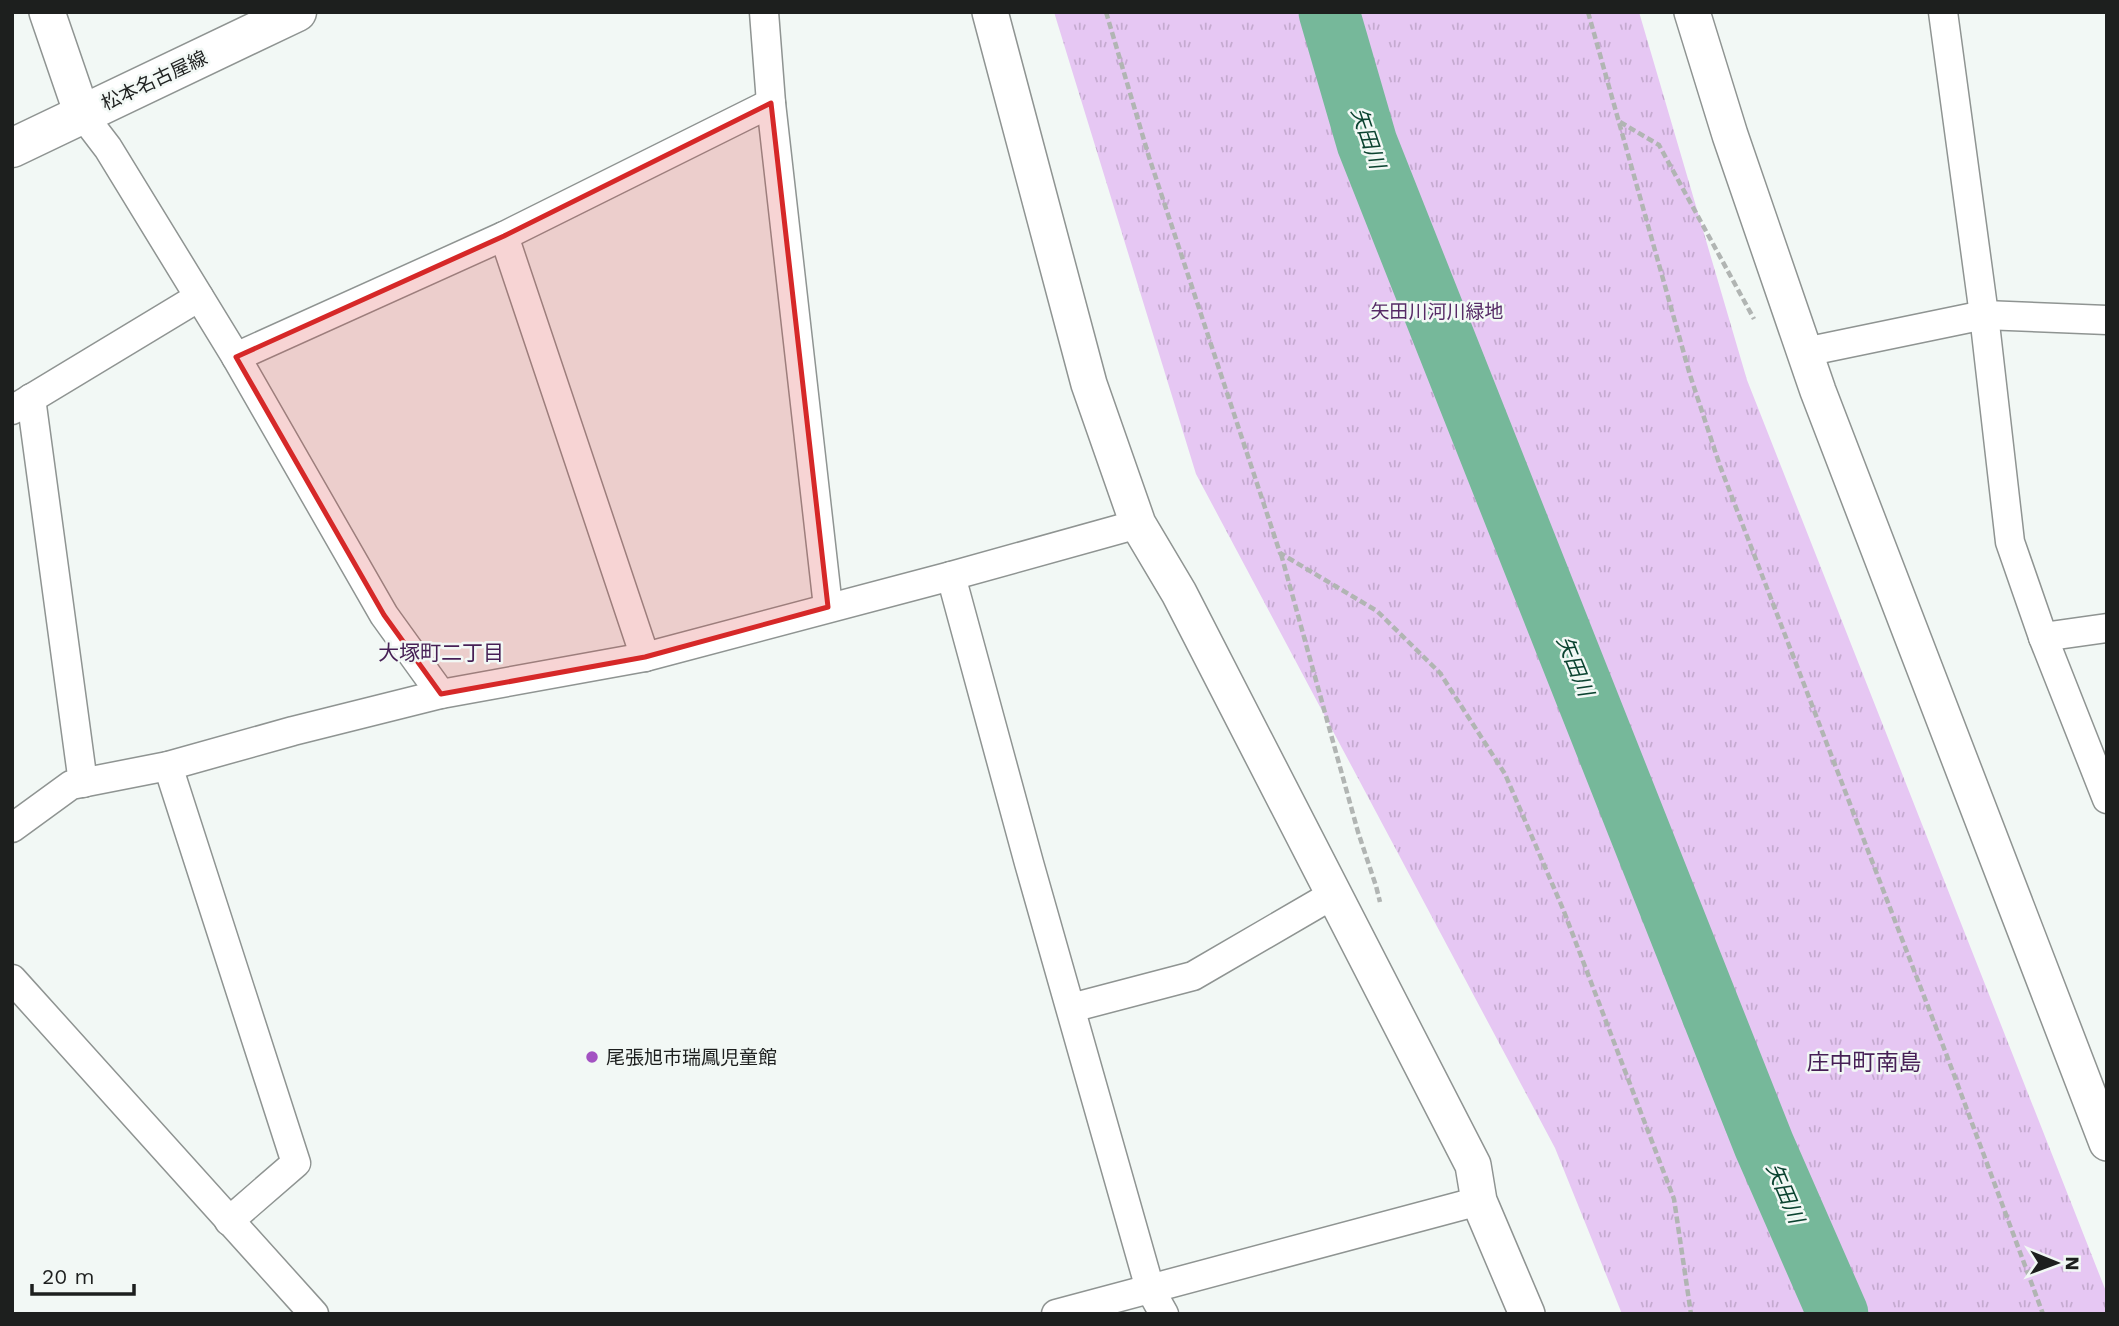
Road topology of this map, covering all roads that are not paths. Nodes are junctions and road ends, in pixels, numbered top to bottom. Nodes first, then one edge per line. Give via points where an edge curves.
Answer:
1 (47, 12) edge
2 (297, 12) edge
3 (764, 12) edge
4 (990, 12) edge
5 (1692, 12) edge
6 (1943, 12) edge
7 (771, 103) junction
8 (82, 114) junction
9 (12, 148) edge
10 (504, 236) junction
11 (199, 297) junction
12 (1984, 315) junction
13 (2107, 320) edge
14 (1805, 352) junction
15 (236, 357) junction
16 (22, 404) edge
17 (1138, 524) junction
18 (951, 576) junction
19 (828, 607) junction
20 (2107, 628) edge
21 (2043, 638) junction
22 (645, 657) junction
23 (441, 694) junction
24 (168, 766) junction
25 (83, 783) junction
26 (2107, 799) edge
27 (12, 828) edge
28 (1334, 894) junction
29 (12, 979) edge
30 (1071, 1007) junction
31 (2107, 1143) edge
32 (1479, 1201) junction
33 (229, 1220) junction
34 (1150, 1289) junction
35 (314, 1314) edge
36 (1056, 1314) edge
37 (1164, 1314) edge
38 (1528, 1314) edge

1 - 8 street
2 - 8 main road, 松本名古屋線
3 - 7 street
4 - 17 street via 1089,384
5 - 14 street
6 - 12 street
7 - 10 street
7 - 19 street
8 - 9 main road, 松本名古屋線
8 - 11 street via 108,148
10 - 15 street
10 - 22 street
11 - 15 street
11 - 16 street
12 - 13 street
12 - 14 street
12 - 21 street via 2010,542
14 - 31 street
15 - 23 street via 384,615
16 - 25 street
17 - 18 street
17 - 28 street via 1179,593
18 - 19 street
18 - 30 street
19 - 22 street
20 - 21 street
21 - 26 street
22 - 23 street
23 - 24 street
24 - 25 street
24 - 33 street via 296,1163
25 - 27 street via 71,785
28 - 30 street via 1193,976
28 - 32 street via 1473,1165
29 - 33 street
30 - 34 street
32 - 34 street
32 - 38 street
33 - 35 street
34 - 36 street
34 - 37 street

